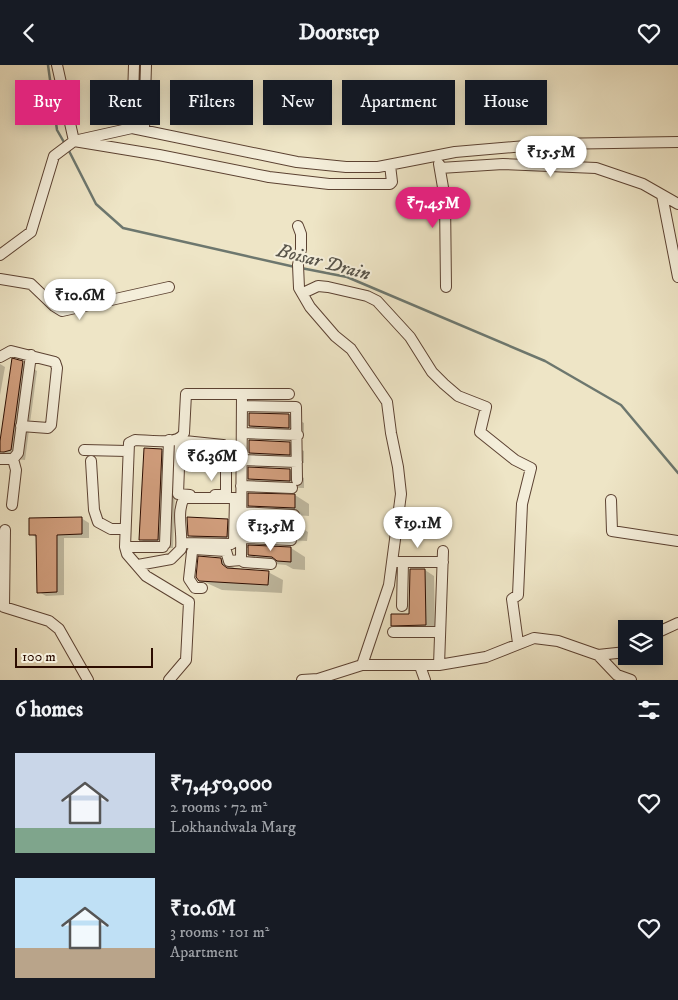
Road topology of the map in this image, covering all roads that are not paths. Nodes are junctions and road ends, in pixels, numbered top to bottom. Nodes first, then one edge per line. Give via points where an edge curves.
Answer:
1 (57, 65) edge
2 (134, 65) edge
3 (146, 65) edge
4 (132, 128) junction
5 (144, 130) junction
6 (73, 142) junction
7 (678, 142) edge
8 (437, 157) junction
9 (390, 165) junction
10 (440, 168) junction
11 (662, 195) junction
12 (678, 204) edge
13 (298, 226) dead end
14 (0, 255) edge
15 (678, 277) edge
16 (0, 279) edge
17 (168, 287) dead end
18 (446, 287) dead end
19 (301, 290) junction
20 (31, 355) junction
21 (0, 357) edge
22 (242, 394) junction
23 (289, 394) dead end
24 (242, 406) junction
25 (21, 426) junction
26 (242, 433) junction
27 (298, 435) junction
28 (175, 441) junction
29 (84, 450) dead end
30 (128, 451) junction
31 (0, 459) edge
32 (13, 459) junction
33 (242, 460) junction
34 (92, 461) dead end
35 (297, 462) junction
36 (242, 487) junction
37 (611, 500) dead end
38 (12, 505) dead end
39 (241, 512) junction
40 (294, 515) dead end
41 (126, 529) junction
42 (5, 530) dead end
43 (241, 538) junction
44 (292, 540) dead end
45 (678, 541) edge
46 (125, 547) junction
47 (180, 547) junction
48 (192, 551) junction
49 (241, 560) junction
50 (398, 562) junction
51 (271, 564) dead end
52 (138, 565) junction
53 (389, 585) junction
54 (402, 585) junction
55 (202, 588) dead end
56 (402, 606) dead end
57 (678, 623) edge
58 (663, 630) edge
59 (393, 632) dead end
60 (440, 632) junction
61 (518, 643) junction
62 (618, 653) edge
63 (598, 655) junction
64 (362, 665) junction
65 (438, 665) junction
66 (420, 666) junction
67 (88, 680) edge
68 (170, 680) edge
69 (302, 680) edge
70 (426, 680) edge
71 (630, 680) edge

1 - 6 street
2 - 4 street
3 - 5 street
4 - 5 street
4 - 6 street
5 - 9 street via 314,165
6 - 9 street via 268,177 329,184 390,184
6 - 14 street via 54,156 30,232
7 - 8 street via 549,144 454,152
8 - 9 street
8 - 10 street
10 - 11 street via 503,164 596,168 627,177
10 - 18 street via 445,199
11 - 12 street
11 - 15 street
13 - 19 street via 301,233 298,265
16 - 17 street via 31,284 62,311
19 - 50 street via 310,307 350,349 387,402 401,494
19 - 61 street via 328,287 377,301 410,337 444,385 458,396 486,407 480,432 531,468 522,504 518,595 512,599
20 - 21 street via 11,351
20 - 25 street
20 - 25 street via 55,361 51,425 48,428
22 - 23 street
22 - 24 street
22 - 28 street via 186,394 184,433
24 - 26 street
24 - 27 street via 296,407
25 - 32 street via 17,457
26 - 27 street
26 - 33 street
27 - 35 street
28 - 28 street via 226,447 224,495 178,494
28 - 30 street via 134,440 129,443
28 - 46 street via 164,546
29 - 30 street
30 - 41 street
31 - 32 street
32 - 38 street via 16,470
33 - 35 street
33 - 36 street
34 - 41 street via 94,510 98,522 111,529
35 - 36 street via 294,484
36 - 39 street
37 - 45 street via 612,531
39 - 40 street
39 - 43 street
41 - 46 street
42 - 67 street via 4,607 49,621 59,629
43 - 44 street
43 - 49 street
46 - 52 street
47 - 47 street via 181,503 184,498 235,498 234,542
47 - 48 street
47 - 52 street via 171,559
48 - 49 street via 226,551 229,561
48 - 55 street via 189,579 195,588
49 - 51 street via 244,563
50 - 53 street
50 - 54 street
50 - 60 street via 443,556
52 - 68 street via 146,576 189,602 186,660
53 - 54 street
53 - 64 street
54 - 56 street
57 - 58 street
59 - 60 street
60 - 65 street
61 - 63 street via 534,638 558,641
61 - 65 street via 486,657
62 - 63 street
63 - 71 street via 617,675
64 - 66 street
64 - 69 street via 318,679
65 - 66 street
66 - 70 street

